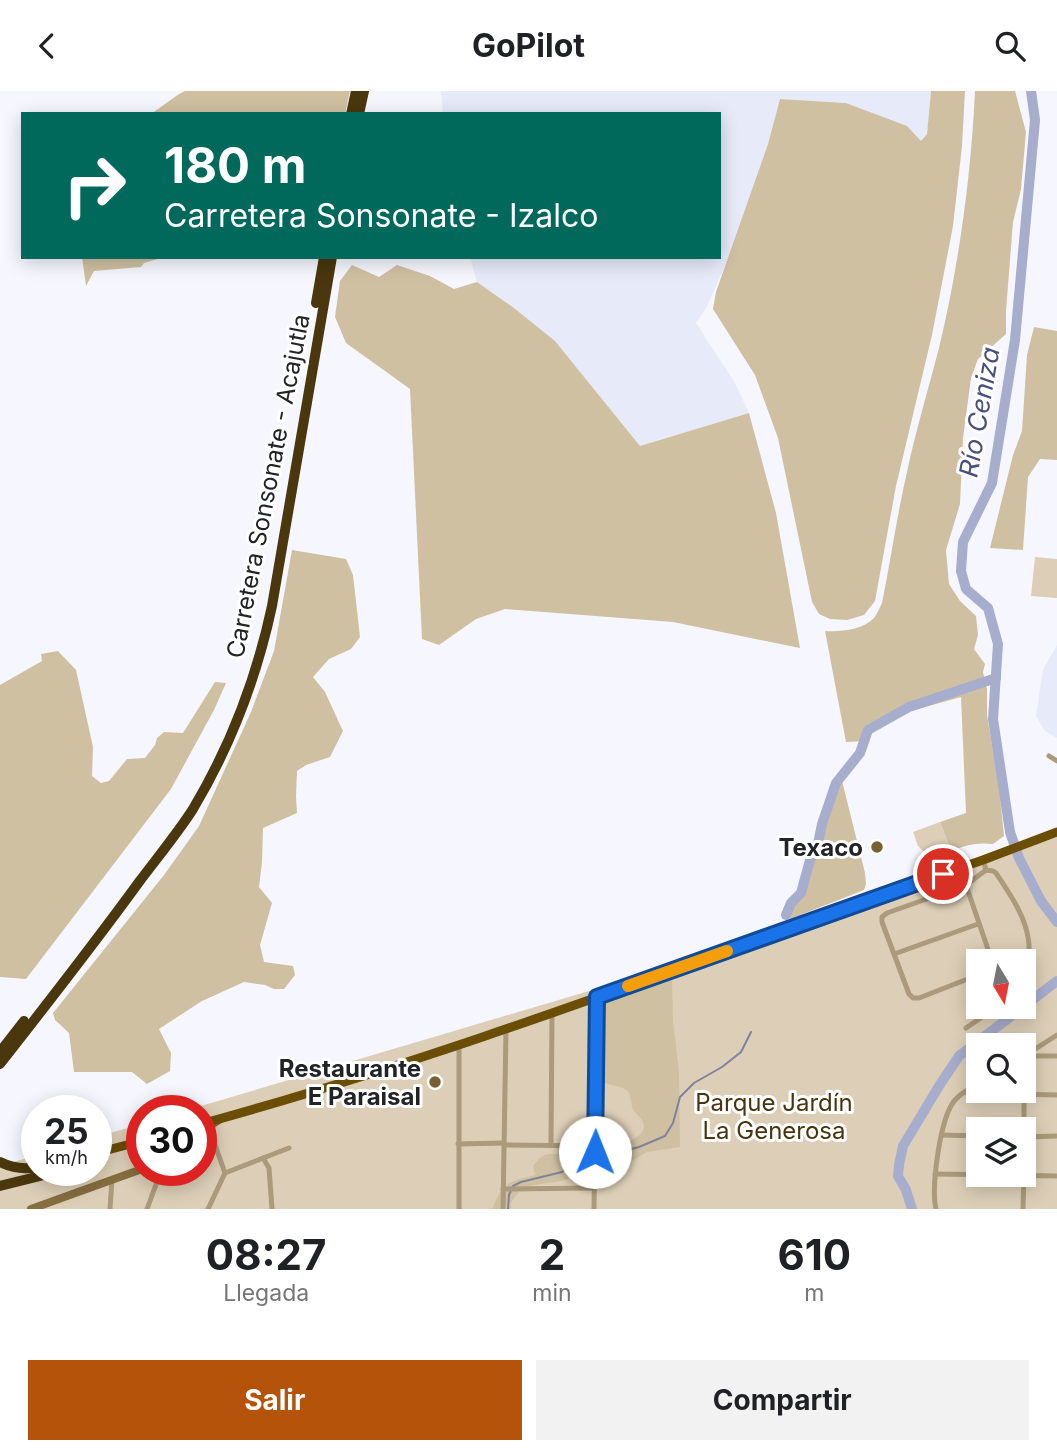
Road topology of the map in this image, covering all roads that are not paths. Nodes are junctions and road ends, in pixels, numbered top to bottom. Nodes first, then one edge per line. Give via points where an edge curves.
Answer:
1 (356, 91) edge
2 (364, 91) edge
3 (351, 112) edge
4 (359, 112) edge
5 (324, 259) edge
6 (332, 259) edge
7 (1049, 755) dead end
8 (1057, 761) edge
9 (1057, 833) edge
10 (984, 865) junction
11 (966, 885) junction
12 (978, 924) junction
13 (987, 949) edge
14 (1030, 949) edge
15 (894, 954) junction
16 (966, 980) edge
17 (597, 997) junction
18 (552, 1013) junction
19 (979, 1019) edge
20 (966, 1028) dead end
21 (506, 1029) junction
22 (1057, 1035) edge
23 (459, 1045) junction
24 (1036, 1048) edge
25 (0, 1052) edge
26 (1036, 1056) edge
27 (1057, 1056) edge
28 (0, 1065) edge
29 (966, 1091) edge
30 (963, 1093) junction
31 (966, 1093) edge
32 (1036, 1094) edge
33 (1057, 1095) edge
34 (217, 1122) edge
35 (942, 1135) junction
36 (966, 1136) edge
37 (1036, 1136) edge
38 (1057, 1136) edge
39 (458, 1144) junction
40 (504, 1144) junction
41 (551, 1145) junction
42 (289, 1148) dead end
43 (595, 1149) junction
44 (217, 1156) edge
45 (263, 1158) junction
46 (0, 1162) edge
47 (21, 1168) edge
48 (225, 1173) junction
49 (126, 1174) edge
50 (935, 1174) junction
51 (966, 1174) edge
52 (1036, 1175) edge
53 (21, 1176) edge
54 (1057, 1176) edge
55 (0, 1178) edge
56 (112, 1179) edge
57 (21, 1181) edge
58 (0, 1186) edge
59 (93, 1186) edge
60 (112, 1186) edge
61 (155, 1186) edge
62 (1024, 1187) edge
63 (594, 1188) junction
64 (509, 1189) junction
65 (32, 1209) edge
66 (110, 1209) edge
67 (147, 1209) edge
68 (208, 1209) edge
69 (272, 1209) edge
70 (458, 1209) edge
71 (503, 1209) edge
72 (594, 1209) edge
73 (936, 1209) edge
74 (1024, 1209) edge

1 - 3 highway
2 - 4 highway
5 - 25 highway via 261,626 229,721 178,821
6 - 28 highway, Carretera Sonsonate - Acajutla via 272,606 239,713 192,810
7 - 8 street
9 - 10 main road via 1006,851
10 - 11 street
10 - 14 street via 996,873 1017,903
10 - 17 main road
11 - 12 street
11 - 15 street via 882,917
12 - 13 street
12 - 15 street
15 - 16 street via 913,998
17 - 18 main road
17 - 43 street
18 - 21 main road
18 - 41 street
19 - 20 street
21 - 23 main road
21 - 40 street
22 - 24 street
23 - 34 main road
23 - 39 street
26 - 27 street
29 - 30 street
30 - 31 street
30 - 35 street via 950,1107
32 - 33 street
35 - 36 street
35 - 50 street
37 - 38 street
39 - 40 street
39 - 70 street
40 - 41 street
40 - 64 street
41 - 43 street
42 - 45 street
43 - 63 street
44 - 48 street
45 - 48 street
45 - 69 street via 269,1168
46 - 47 highway
48 - 68 street
49 - 56 street
50 - 51 street
50 - 73 street
52 - 54 street
53 - 55 highway
57 - 58 highway
59 - 65 street
60 - 66 street
61 - 67 street
62 - 74 street
63 - 64 street
63 - 72 street
64 - 71 street

